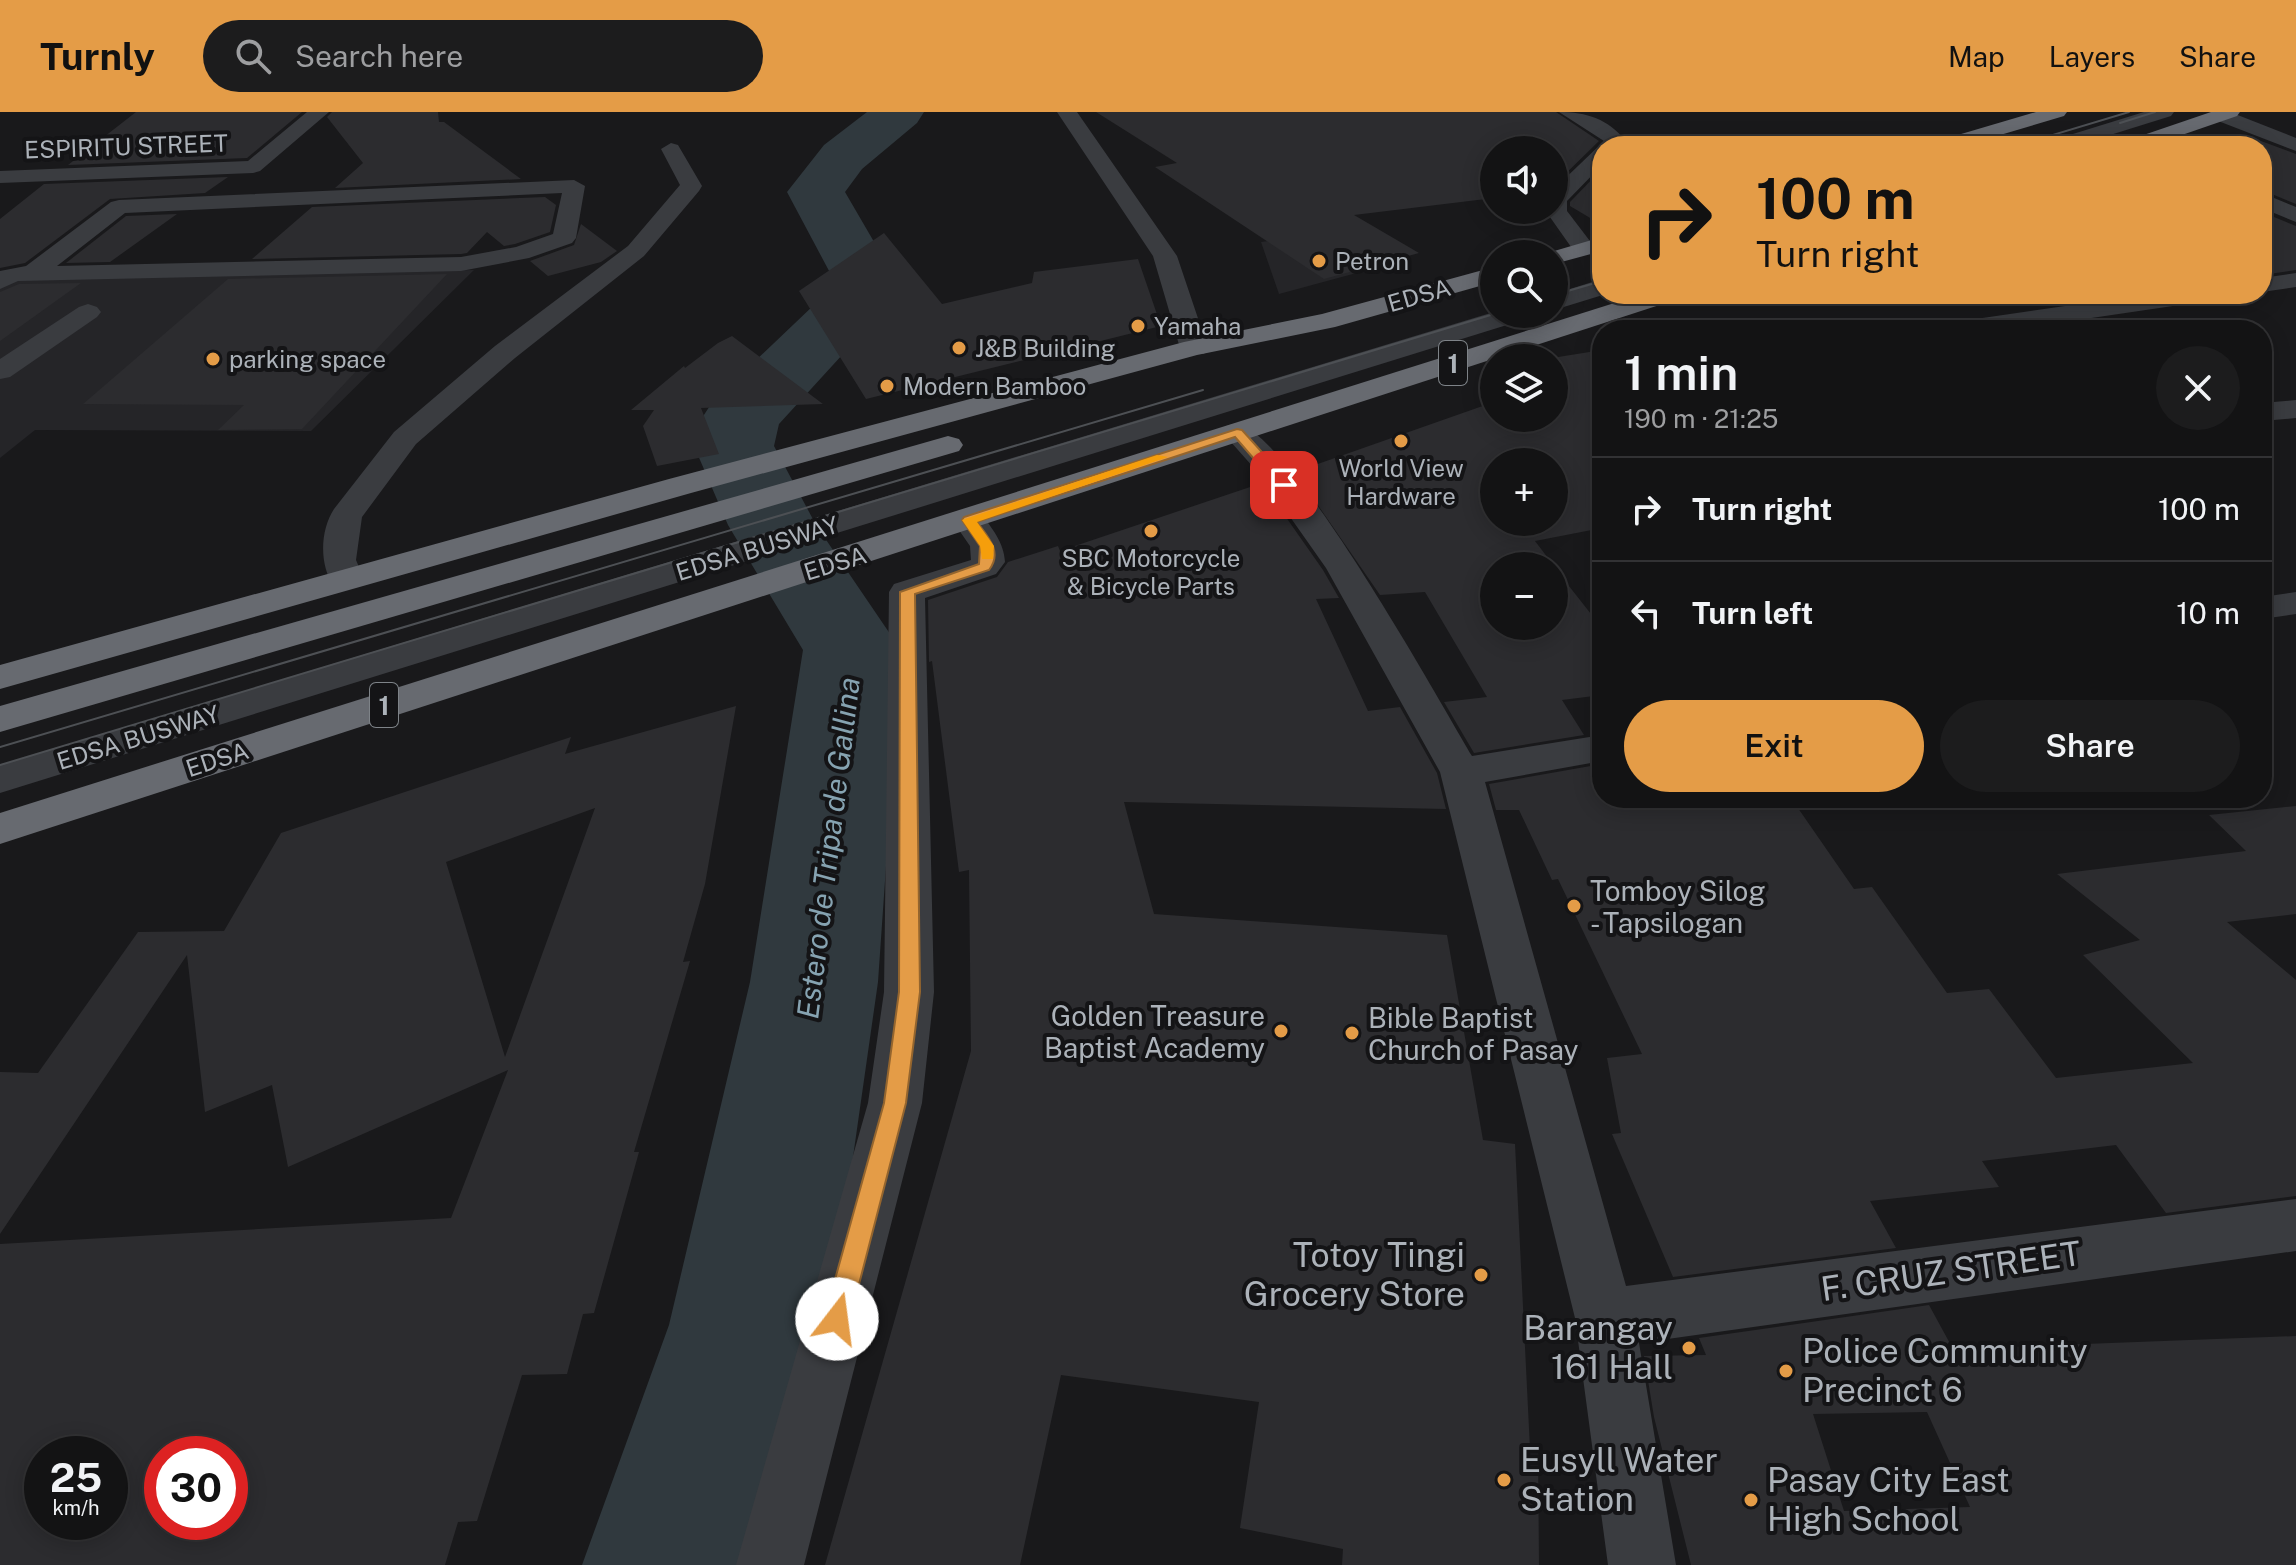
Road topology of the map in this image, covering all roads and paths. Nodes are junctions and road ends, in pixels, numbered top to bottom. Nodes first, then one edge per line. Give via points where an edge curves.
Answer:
1 (319, 112) edge
2 (1067, 112) edge
3 (1569, 112) edge
4 (2164, 112) edge
5 (2044, 114) edge
6 (2225, 114) edge
7 (1612, 136) edge
8 (1973, 136) edge
9 (2086, 136) edge
10 (2164, 136) edge
11 (2296, 145) edge
12 (671, 149) dead end
13 (1592, 163) edge
14 (0, 177) edge
15 (2272, 204) edge
16 (2296, 215) edge
17 (1592, 245) edge
18 (1592, 246) edge
19 (1568, 253) edge
20 (14, 277) edge
21 (1480, 278) edge
22 (2296, 280) edge
23 (2272, 284) edge
24 (1592, 290) edge
25 (1568, 298) edge
26 (1638, 304) edge
27 (2132, 304) edge
28 (88, 312) dead end
29 (2023, 320) edge
30 (1326, 321) junction
31 (1480, 325) edge
32 (1194, 348) junction
33 (0, 371) edge
34 (2296, 409) edge
35 (2272, 411) edge
36 (1046, 416) dead end
37 (1237, 432) junction
38 (971, 438) dead end
39 (954, 525) junction
40 (346, 579) junction
41 (2296, 603) edge
42 (2272, 607) edge
43 (0, 677) edge
44 (0, 719) edge
45 (1592, 750) edge
46 (1461, 772) junction
47 (0, 779) edge
48 (0, 829) edge
49 (2296, 1225) edge
50 (1605, 1318) junction
51 (770, 1565) edge
52 (1642, 1565) edge

1 - 14 street, ESPIRITU STREET via 253,167
2 - 32 street via 1165,256
3 - 7 street
4 - 9 street
5 - 8 highway
6 - 10 highway
6 - 11 street
12 - 40 street via 691,186 636,251 405,438 346,516 339,560
13 - 17 street via 1556,200 1556,212
15 - 16 street
18 - 19 highway
20 - 20 street via 119,207 574,186 564,238 521,253 461,264
21 - 30 highway, EDSA
22 - 23 street
24 - 25 street
26 - 37 highway, EDSA / 1
27 - 29 street
28 - 33 street
30 - 32 highway, EDSA
30 - 36 highway via 1210,369
31 - 47 street, EDSA BUSWAY
32 - 40 highway, EDSA
34 - 35 street
37 - 39 highway, EDSA / 1
37 - 46 street via 1273,470 1343,567
38 - 44 highway
39 - 48 highway, EDSA / 1
39 - 51 street via 987,546 988,562 907,592 909,992 895,1103
40 - 43 highway, EDSA
41 - 42 street
45 - 46 street
46 - 50 street
49 - 50 street, F. CRUZ STREET
50 - 52 street

